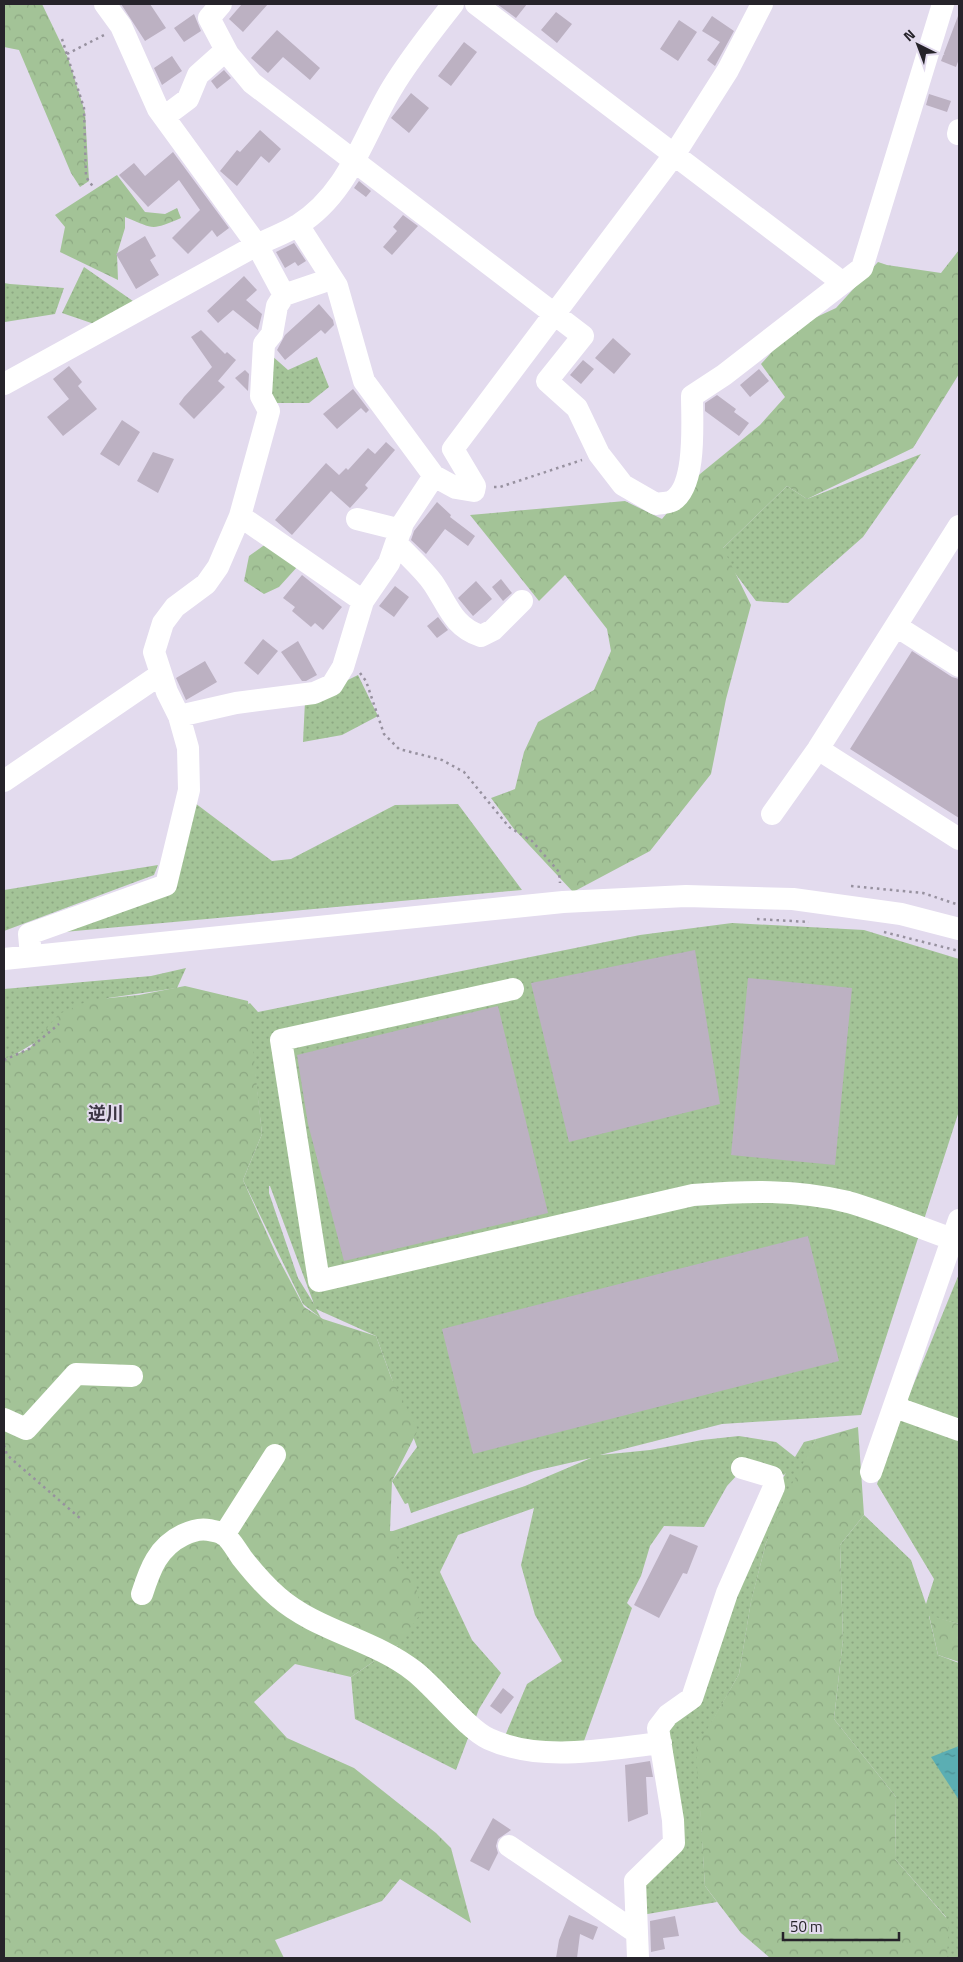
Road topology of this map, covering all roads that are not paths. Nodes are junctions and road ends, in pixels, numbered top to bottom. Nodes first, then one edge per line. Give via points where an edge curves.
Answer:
1 (105, 4) edge
2 (221, 4) edge
3 (453, 4) edge
4 (476, 4) edge
5 (762, 4) edge
6 (943, 4) edge
7 (226, 50) junction
8 (164, 117) junction
9 (674, 155) junction
10 (355, 160) junction
11 (298, 225) junction
12 (257, 245) junction
13 (331, 279) junction
14 (843, 283) junction
15 (284, 295) junction
16 (554, 312) junction
17 (4, 384) edge
18 (434, 476) junction
19 (240, 516) junction
20 (357, 519) dead end
21 (959, 526) edge
22 (398, 536) junction
23 (363, 601) junction
24 (522, 601) dead end
25 (896, 626) junction
26 (959, 666) edge
27 (162, 674) junction
28 (179, 716) junction
29 (818, 749) junction
30 (7, 772) edge
31 (772, 814) dead end
32 (959, 839) edge
33 (959, 929) edge
34 (31, 956) junction
35 (4, 958) edge
36 (513, 989) dead end
37 (956, 1230) edge
38 (132, 1376) dead end
39 (895, 1404) junction
40 (4, 1419) edge
41 (959, 1430) edge
42 (275, 1455) dead end
43 (742, 1468) dead end
44 (871, 1472) dead end
45 (224, 1535) junction
46 (142, 1594) dead end
47 (660, 1736) junction
48 (509, 1846) dead end
49 (637, 1933) junction
50 (638, 1958) edge

1 - 8 street via 122,26
2 - 7 street via 208,18
3 - 10 street via 393,86
4 - 9 street
5 - 9 street via 728,70
6 - 14 street via 862,268
7 - 8 street via 198,75 188,99
7 - 10 street via 252,83
8 - 12 street
9 - 14 street
9 - 16 street
10 - 11 street via 336,191
10 - 16 street
11 - 12 street
11 - 13 street
12 - 15 street
12 - 17 street
13 - 15 street
13 - 18 street via 336,286 364,381
14 - 16 street via 692,396 690,469 683,488 672,501 656,504 623,485 599,454 577,408 547,381 583,336
15 - 19 street via 277,306 272,334 264,344 261,396 269,411
16 - 18 street via 453,449 475,486 474,491 456,488
18 - 22 street
19 - 23 street
19 - 27 street via 218,567 206,584 175,607 162,624 154,652
20 - 22 street
21 - 25 street
22 - 23 street via 389,563
22 - 24 street via 433,583 447,609 467,632 481,636 493,630
23 - 28 street via 343,667 332,685 314,693 236,703
25 - 26 street
25 - 29 street
27 - 28 street
27 - 30 street
28 - 34 street via 188,748 190,790 166,885 29,934
29 - 31 street
29 - 32 street
33 - 34 street via 901,914 793,899 686,896 563,902
34 - 35 street
36 - 37 street via 281,1040 319,1281 693,1195 751,1190 848,1202
37 - 39 street
38 - 40 street via 76,1374 26,1429
39 - 41 street via 903,1410
39 - 44 street
42 - 45 street
43 - 47 street via 772,1477 774,1488 727,1593 692,1698 668,1715
45 - 46 street via 193,1530 175,1539 158,1554
45 - 47 street via 278,1598 318,1623 414,1670 488,1738 515,1747 580,1752
47 - 49 street via 674,1843 635,1881
48 - 49 street
49 - 50 street

